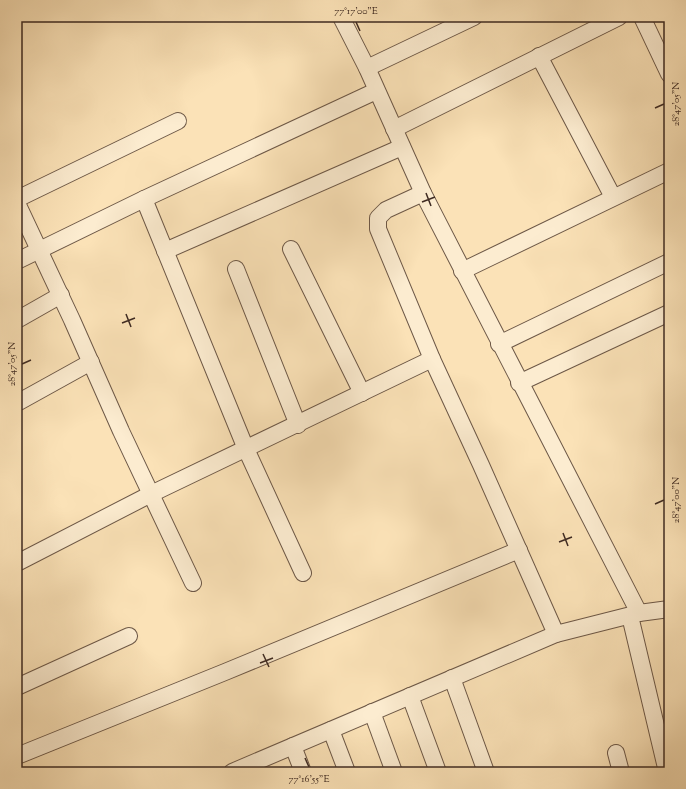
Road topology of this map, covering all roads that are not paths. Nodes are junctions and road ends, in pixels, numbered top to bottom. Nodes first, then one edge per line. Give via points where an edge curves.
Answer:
1 (341, 17) edge
2 (474, 17) edge
3 (619, 17) edge
4 (642, 17) edge
5 (539, 56) junction
6 (366, 68) junction
7 (669, 74) edge
8 (376, 91) junction
9 (178, 121) dead end
10 (394, 129) junction
11 (402, 147) junction
12 (669, 171) edge
13 (423, 193) junction
14 (613, 197) junction
15 (17, 199) edge
16 (144, 200) junction
17 (17, 203) edge
18 (291, 249) dead end
19 (40, 251) junction
20 (165, 251) junction
21 (17, 261) edge
22 (669, 262) edge
23 (236, 269) dead end
24 (462, 271) junction
25 (61, 295) junction
26 (669, 313) edge
27 (17, 320) edge
28 (499, 344) junction
29 (432, 359) junction
30 (90, 362) junction
31 (519, 383) junction
32 (362, 393) junction
33 (17, 403) edge
34 (298, 425) junction
35 (246, 449) junction
36 (151, 494) junction
37 (518, 550) junction
38 (17, 563) edge
39 (303, 573) dead end
40 (193, 583) dead end
41 (669, 609) edge
42 (634, 615) junction
43 (556, 634) junction
44 (130, 636) dead end
45 (452, 678) junction
46 (17, 687) edge
47 (410, 696) junction
48 (372, 712) junction
49 (331, 730) junction
50 (293, 746) junction
51 (616, 753) dead end
52 (17, 756) edge
53 (256, 767) edge
54 (232, 772) edge
55 (303, 772) edge
56 (347, 772) edge
57 (394, 772) edge
58 (438, 772) edge
59 (486, 772) edge
60 (621, 772) edge
61 (667, 772) edge

1 - 6 street
2 - 6 street
3 - 5 street
4 - 7 street
5 - 10 street
5 - 14 street
6 - 8 street
8 - 10 street
8 - 16 street
9 - 15 street
10 - 11 street
11 - 13 street
11 - 20 street
12 - 14 street
13 - 24 street
13 - 29 street via 386,210 378,218 378,229
14 - 24 street
16 - 19 street
16 - 20 street
17 - 19 street
18 - 32 street
19 - 21 street
19 - 25 street
20 - 35 street
22 - 28 street
23 - 34 street
24 - 28 street
25 - 27 street
25 - 30 street
26 - 31 street
28 - 31 street
29 - 32 street
29 - 37 street
30 - 33 street
30 - 36 street
31 - 42 street
32 - 34 street
34 - 35 street
35 - 36 street
35 - 39 street
36 - 38 street
36 - 40 street
37 - 43 street
37 - 52 street
41 - 42 street
42 - 43 street
42 - 61 street
43 - 45 street
44 - 46 street
45 - 47 street
45 - 59 street
47 - 48 street
47 - 58 street
48 - 49 street
48 - 57 street
49 - 50 street
49 - 56 street
50 - 53 street
50 - 55 street
51 - 60 street
53 - 54 street

